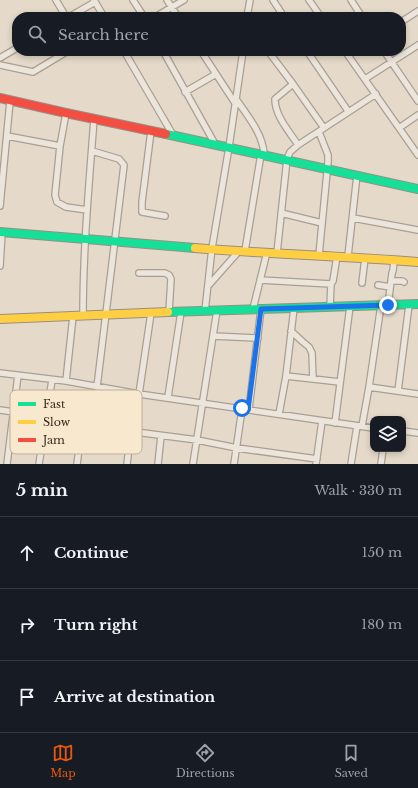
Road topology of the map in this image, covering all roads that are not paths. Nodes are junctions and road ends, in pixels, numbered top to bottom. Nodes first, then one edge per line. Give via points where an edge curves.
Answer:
1 (56, 0) edge
2 (133, 0) edge
3 (167, 0) edge
4 (184, 0) edge
5 (250, 0) edge
6 (273, 0) edge
7 (309, 0) edge
8 (351, 0) edge
9 (94, 1) edge
10 (172, 7) junction
11 (418, 11) edge
12 (63, 12) edge
13 (77, 12) edge
14 (101, 12) edge
15 (141, 12) edge
16 (164, 12) edge
17 (175, 12) edge
18 (248, 12) edge
19 (281, 12) edge
20 (317, 12) edge
21 (359, 12) edge
22 (406, 19) edge
23 (418, 46) edge
24 (12, 51) edge
25 (406, 54) edge
26 (60, 56) edge
27 (127, 56) edge
28 (166, 56) edge
29 (204, 56) edge
30 (242, 56) edge
31 (272, 56) edge
32 (310, 56) edge
33 (349, 56) edge
34 (387, 56) edge
35 (403, 56) edge
36 (0, 58) edge
37 (392, 63) junction
38 (0, 65) edge
39 (216, 74) junction
40 (365, 79) junction
41 (294, 84) junction
42 (185, 92) junction
43 (376, 94) junction
44 (0, 98) edge
45 (10, 101) junction
46 (236, 101) junction
47 (418, 101) edge
48 (348, 112) junction
49 (66, 113) junction
50 (418, 115) edge
51 (94, 119) junction
52 (0, 128) edge
53 (399, 128) junction
54 (7, 129) junction
55 (321, 130) junction
56 (151, 131) junction
57 (173, 135) junction
58 (7, 136) junction
59 (215, 144) junction
60 (298, 145) junction
61 (60, 146) junction
62 (229, 147) junction
63 (92, 151) junction
64 (263, 154) junction
65 (418, 156) edge
66 (287, 159) junction
67 (327, 169) junction
68 (357, 175) junction
69 (418, 189) edge
70 (0, 206) edge
71 (87, 210) junction
72 (281, 213) junction
73 (165, 216) dead end
74 (352, 218) junction
75 (322, 223) junction
76 (418, 230) edge
77 (1, 232) edge
78 (86, 239) junction
79 (114, 241) junction
80 (212, 248) junction
81 (242, 251) junction
82 (267, 252) junction
83 (278, 253) junction
84 (319, 255) junction
85 (337, 256) junction
86 (348, 256) junction
87 (365, 258) junction
88 (394, 260) junction
89 (418, 262) edge
90 (0, 266) edge
91 (139, 273) dead end
92 (260, 280) junction
93 (404, 282) dead end
94 (331, 284) junction
95 (362, 284) dead end
96 (390, 284) junction
97 (208, 286) junction
98 (378, 286) dead end
99 (418, 304) edge
100 (384, 305) junction
101 (409, 305) junction
102 (350, 306) junction
103 (330, 307) junction
104 (294, 308) junction
105 (257, 309) junction
106 (217, 310) junction
107 (205, 311) junction
108 (168, 312) junction
109 (181, 312) junction
110 (151, 313) junction
111 (106, 315) junction
112 (73, 316) junction
113 (83, 316) junction
114 (0, 319) edge
115 (291, 331) junction
116 (213, 336) junction
117 (258, 338) junction
118 (0, 373) edge
119 (18, 375) junction
120 (286, 376) junction
121 (313, 379) junction
122 (52, 380) junction
123 (66, 381) junction
124 (340, 382) junction
125 (97, 387) junction
126 (369, 387) junction
127 (16, 390) edge
128 (50, 390) edge
129 (115, 390) edge
130 (140, 390) edge
131 (398, 391) junction
132 (142, 394) edge
133 (418, 394) edge
134 (168, 397) junction
135 (202, 402) junction
136 (245, 409) junction
137 (0, 410) edge
138 (10, 411) edge
139 (279, 414) junction
140 (322, 420) junction
141 (335, 422) junction
142 (359, 426) junction
143 (370, 428) edge
144 (406, 431) edge
145 (142, 433) edge
146 (418, 433) edge
147 (161, 436) junction
148 (197, 440) junction
149 (10, 442) edge
150 (237, 448) junction
151 (383, 452) edge
152 (41, 454) edge
153 (78, 454) edge
154 (128, 454) edge
155 (316, 462) edge
156 (7, 464) edge
157 (39, 464) edge
158 (77, 464) edge
159 (127, 464) edge
160 (158, 464) edge
161 (193, 464) edge
162 (234, 464) edge
163 (351, 464) edge
164 (381, 464) edge

1 - 12 street
2 - 15 street
3 - 10 street
4 - 10 street
5 - 18 street
6 - 19 street
7 - 20 street
8 - 21 street
9 - 13 street
9 - 14 street
10 - 16 street
10 - 17 street
11 - 22 street
23 - 25 street
24 - 36 street
26 - 38 street via 33,72
27 - 57 street
28 - 42 street
29 - 39 street
30 - 46 street
31 - 41 street
32 - 48 street
33 - 40 street
34 - 37 street
35 - 37 street
37 - 40 street
37 - 47 street
39 - 42 street
39 - 46 street
40 - 43 street
41 - 55 street
41 - 60 street via 275,100 275,107
42 - 59 street
43 - 48 street
43 - 53 street
44 - 45 street
45 - 49 street
45 - 54 street
46 - 62 street
46 - 64 street via 258,134 264,149
48 - 55 street
49 - 51 street
49 - 61 street
50 - 53 street
51 - 56 street
51 - 63 street
52 - 54 street
53 - 65 street
54 - 58 street
55 - 60 street
55 - 67 street via 328,155
56 - 57 street
56 - 73 street via 142,212
57 - 59 street
58 - 61 street
58 - 70 street
59 - 62 street
60 - 66 street
61 - 71 street via 55,195 57,202 66,207
62 - 64 street
62 - 80 street
63 - 71 street
63 - 79 street via 119,160 124,165
64 - 66 street
64 - 81 street
66 - 67 street
66 - 72 street
67 - 68 street
67 - 75 street
68 - 69 street
68 - 74 street
71 - 78 street
72 - 75 street
72 - 83 street
74 - 76 street
74 - 86 street
75 - 84 street
77 - 78 street
77 - 90 street
78 - 79 street
78 - 113 street
79 - 80 street
79 - 111 street
80 - 81 street
80 - 97 street
81 - 82 street
81 - 97 street
82 - 83 street
82 - 92 street
83 - 84 street
84 - 85 street
85 - 86 street
85 - 94 street
86 - 87 street
87 - 88 street
87 - 95 street
88 - 89 street
88 - 96 street
91 - 108 street via 169,275
92 - 94 street
92 - 105 street
93 - 96 street
94 - 103 street
96 - 98 street
96 - 100 street
97 - 107 street
99 - 101 street
100 - 101 street
100 - 102 street
100 - 126 street
101 - 131 street
102 - 103 street
102 - 124 street
103 - 104 street
104 - 105 street
104 - 115 street
105 - 106 street
105 - 117 street
106 - 107 street
106 - 116 street
107 - 109 street
108 - 109 street
108 - 110 street
109 - 134 street
110 - 111 street
110 - 130 street
111 - 113 street
111 - 125 street
112 - 113 street
112 - 114 street
112 - 123 street
115 - 120 street
115 - 121 street via 312,353
116 - 117 street
116 - 135 street
117 - 136 street
118 - 119 street
119 - 122 street
119 - 127 street
120 - 121 street
120 - 139 street
121 - 124 street
122 - 123 street
122 - 128 street
123 - 125 street
124 - 141 street
125 - 129 street
126 - 131 street
126 - 142 street
131 - 133 street
132 - 134 street
134 - 135 street
135 - 136 street
135 - 148 street
136 - 139 street
136 - 150 street
137 - 138 street
139 - 140 street
140 - 141 street
140 - 155 street
141 - 142 street
142 - 143 street
142 - 163 street
144 - 146 street
145 - 147 street
147 - 148 street
147 - 160 street
148 - 150 street
148 - 161 street
149 - 156 street
150 - 155 street
150 - 162 street
151 - 164 street
152 - 157 street
153 - 158 street
154 - 159 street

